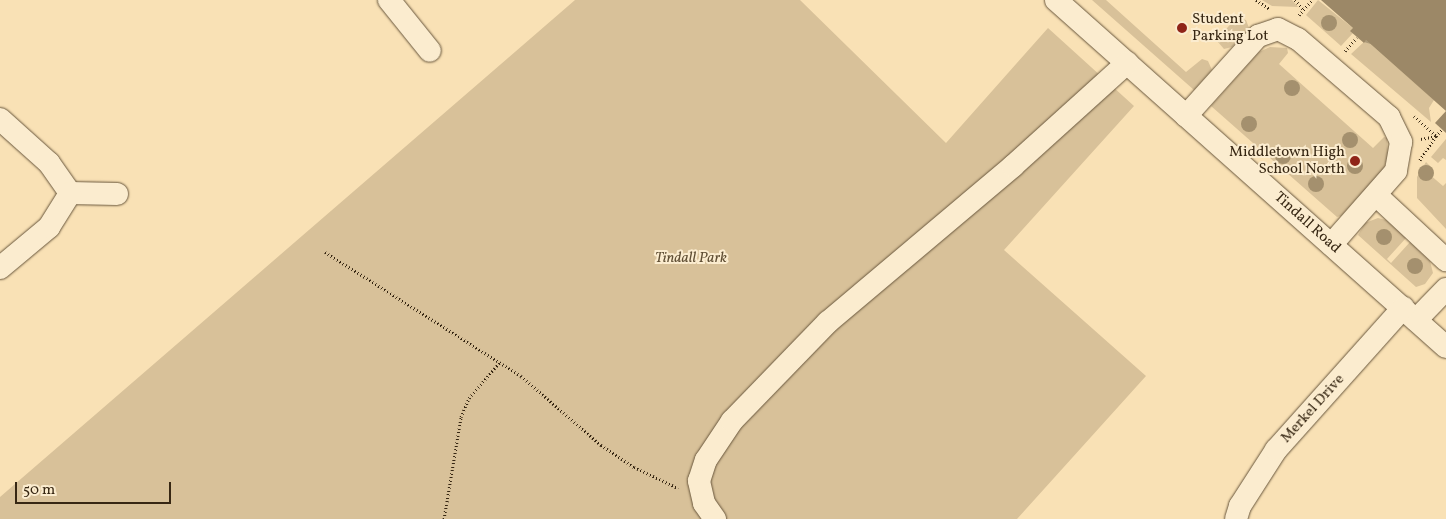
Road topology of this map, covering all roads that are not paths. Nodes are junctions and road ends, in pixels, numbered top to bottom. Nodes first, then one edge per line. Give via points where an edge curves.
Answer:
1 (389, 0) edge
2 (1056, 0) edge
3 (430, 50) dead end
4 (1127, 63) junction
5 (1186, 116) junction
6 (0, 120) edge
7 (70, 193) junction
8 (117, 194) dead end
9 (1376, 196) junction
10 (1331, 245) junction
11 (1446, 260) edge
12 (0, 268) edge
13 (1446, 289) edge
14 (1409, 314) junction
15 (1446, 347) edge
16 (715, 519) edge
17 (1236, 519) edge

1 - 3 street
2 - 4 street, Tindall Road
4 - 5 street, Tindall Road
4 - 16 street via 1078,110 790,358 717,441 701,469 701,494
5 - 9 street via 1258,36 1271,29 1285,31 1389,117 1396,127 1401,142 1398,165
5 - 10 street, Tindall Road
6 - 7 street via 49,164
7 - 8 street
7 - 12 street via 49,227
9 - 10 street
9 - 11 street
10 - 14 street, Tindall Road
13 - 14 street, Merkel Drive
14 - 15 street, Tindall Road
14 - 17 street, Merkel Drive via 1276,450 1240,506

